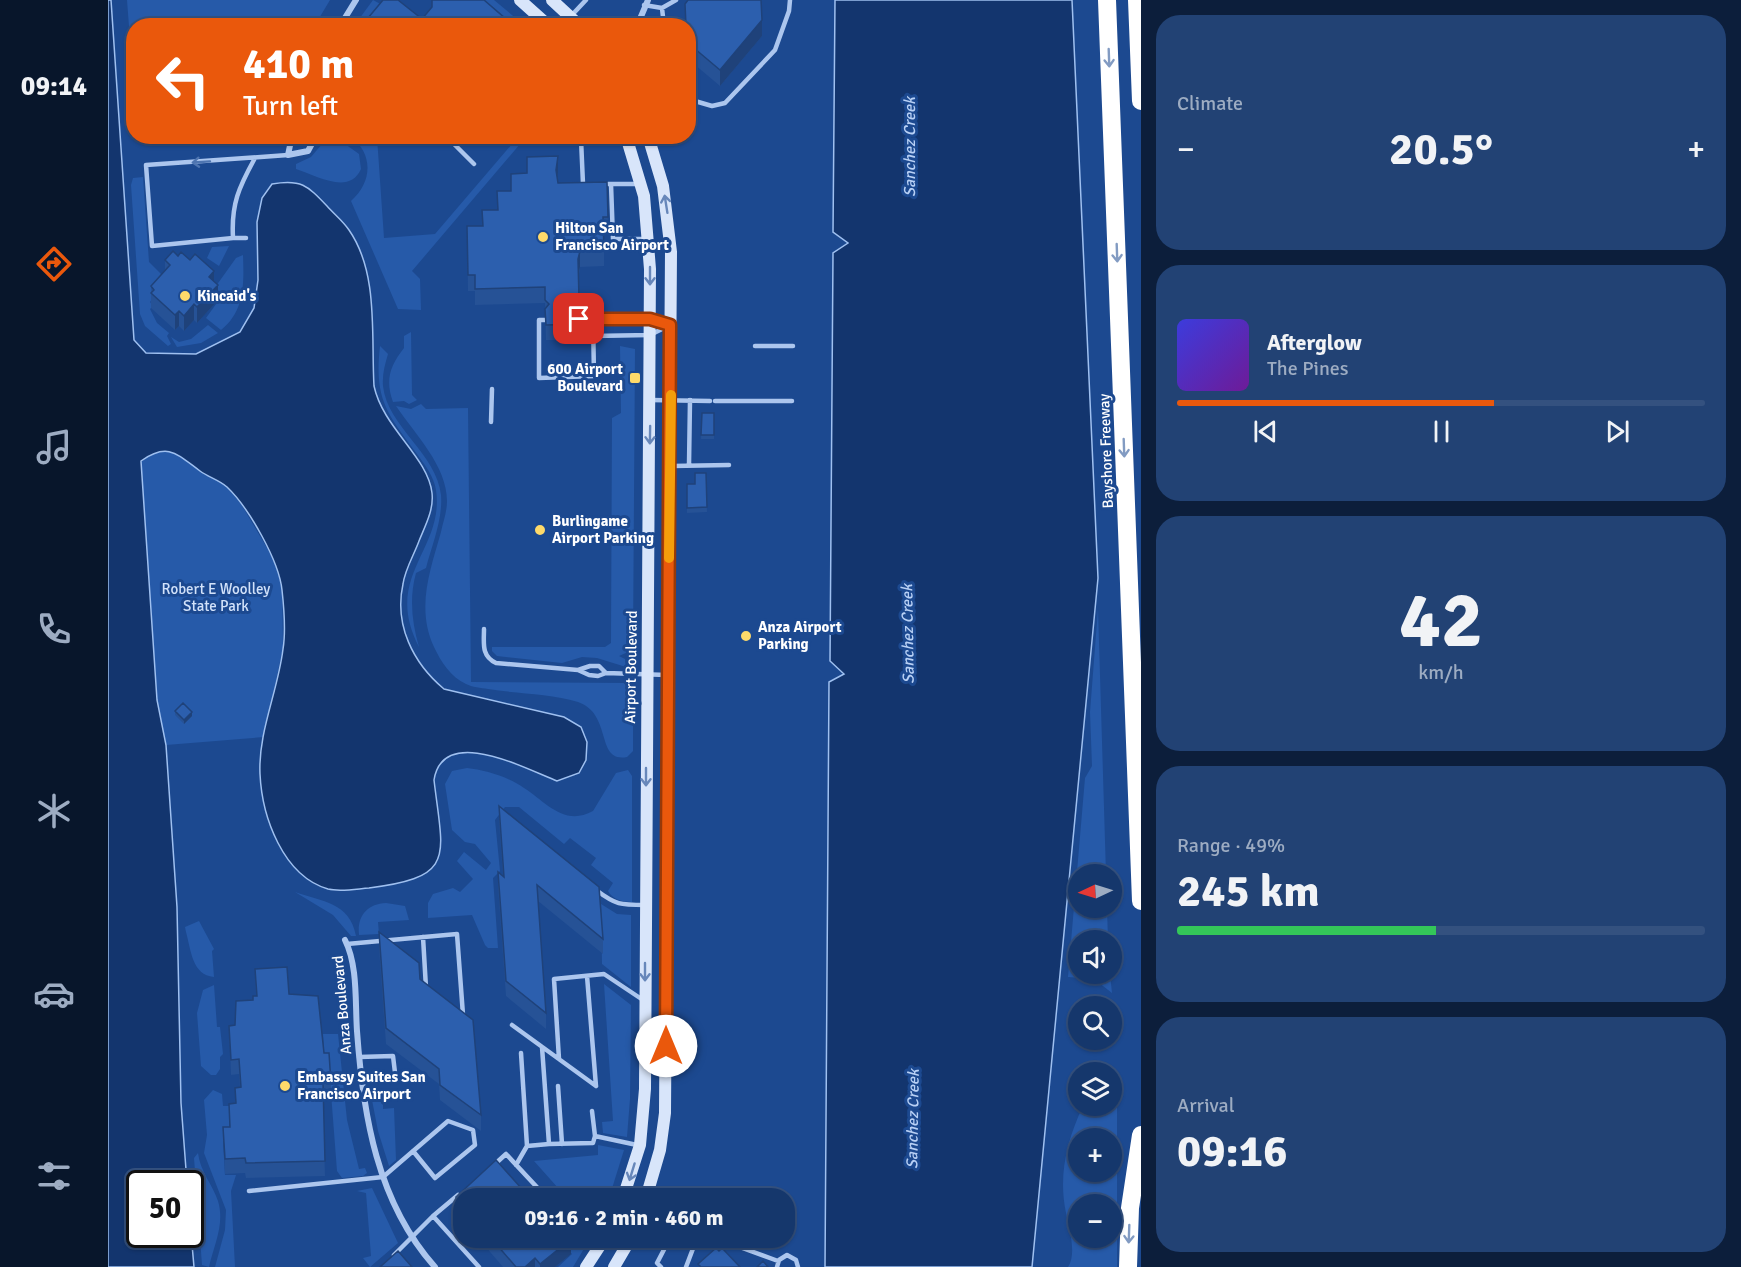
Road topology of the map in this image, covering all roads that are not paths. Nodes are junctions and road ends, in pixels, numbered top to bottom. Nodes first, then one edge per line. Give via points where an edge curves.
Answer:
1 (356, 0) edge
2 (520, 0) edge
3 (552, 0) edge
4 (586, 0) edge
5 (676, 0) edge
6 (790, 0) edge
7 (1107, 0) edge
8 (1137, 0) edge
9 (646, 3) edge
10 (662, 8) junction
11 (345, 18) edge
12 (540, 18) edge
13 (572, 18) edge
14 (577, 18) edge
15 (640, 18) edge
16 (663, 18) edge
17 (696, 101) edge
18 (1141, 101) edge
19 (290, 144) edge
20 (312, 144) edge
21 (454, 144) edge
22 (581, 144) edge
23 (628, 144) edge
24 (650, 144) edge
25 (288, 155) junction
26 (255, 158) junction
27 (474, 164) dead end
28 (583, 184) junction
29 (592, 184) edge
30 (602, 184) edge
31 (611, 184) junction
32 (641, 184) junction
33 (572, 185) edge
34 (233, 238) junction
35 (246, 238) dead end
36 (650, 239) junction
37 (579, 319) edge
38 (593, 319) junction
39 (650, 319) junction
40 (545, 320) edge
41 (670, 325) junction
42 (650, 334) junction
43 (593, 336) junction
44 (754, 346) dead end
45 (793, 346) dead end
46 (492, 389) dead end
47 (650, 400) junction
48 (671, 400) junction
49 (690, 400) junction
50 (792, 401) dead end
51 (491, 422) dead end
52 (689, 465) junction
53 (729, 465) dead end
54 (649, 466) junction
55 (669, 466) junction
56 (648, 556) junction
57 (669, 558) junction
58 (484, 629) dead end
59 (578, 670) junction
60 (606, 673) junction
61 (646, 675) junction
62 (667, 675) junction
63 (646, 740) junction
64 (668, 742) junction
65 (586, 883) edge
66 (1141, 901) edge
67 (645, 905) junction
68 (667, 907) junction
69 (423, 937) junction
70 (346, 942) joint
71 (587, 976) junction
72 (427, 994) edge
73 (645, 1002) junction
74 (463, 1017) edge
75 (512, 1025) dead end
76 (542, 1047) junction
77 (520, 1053) dead end
78 (359, 1057) junction
79 (559, 1059) junction
80 (396, 1081) dead end
81 (558, 1086) dead end
82 (592, 1111) dead end
83 (1141, 1135) edge
84 (595, 1136) junction
85 (549, 1144) junction
86 (562, 1144) junction
87 (640, 1145) junction
88 (527, 1146) junction
89 (660, 1150) junction
90 (413, 1151) junction
91 (516, 1165) junction
92 (488, 1170) edge
93 (383, 1178) junction
94 (538, 1188) edge
95 (626, 1188) edge
96 (649, 1188) edge
97 (249, 1191) dead end
98 (453, 1199) edge
99 (433, 1216) junction
100 (414, 1238) junction
101 (599, 1248) edge
102 (625, 1248) edge
103 (665, 1248) edge
104 (693, 1248) edge
105 (739, 1248) edge
106 (388, 1261) edge
107 (778, 1264) edge
108 (435, 1267) edge
109 (479, 1267) edge
110 (586, 1267) edge
111 (614, 1267) edge
112 (661, 1267) edge
113 (686, 1267) edge
114 (798, 1267) edge
115 (1128, 1267) edge

1 - 11 street
2 - 12 main road
3 - 13 main road
4 - 14 lane
5 - 10 lane
6 - 17 lane via 775,50 725,103 712,106
7 -> 66 highway, Bayshore Freeway
8 - 18 highway
9 - 10 lane
9 - 15 street
10 - 16 lane
19 - 25 street
20 - 25 street via 308,152
21 - 27 lane
22 - 28 lane
23 - 32 main road, Airport Boulevard
41 -> 24 main road via 668,218
25 - 26 lane
26 - 34 lane via 231,214
26 -> 34 lane via 146,165 152,246
28 - 29 lane
28 - 33 lane
30 - 31 lane
31 - 32 lane
31 - 36 lane via 613,239
32 - 36 main road, Airport Boulevard
34 - 35 lane
36 -> 39 main road, Airport Boulevard
37 - 38 lane
38 - 39 lane
38 - 43 lane
39 - 41 lane
39 - 42 main road, Airport Boulevard
40 - 43 lane via 539,320 539,378 594,376
41 - 42 lane
41 - 48 main road
42 - 43 lane
42 - 47 main road, Airport Boulevard
44 - 45 lane
46 - 51 lane
47 - 48 lane
47 -> 54 main road, Airport Boulevard
48 - 49 lane
48 - 55 main road
49 - 50 lane
49 - 52 lane
52 - 53 lane
52 - 55 lane
54 - 55 main road
54 - 56 main road, Airport Boulevard
55 - 57 main road
56 - 57 main road
56 - 61 main road, Airport Boulevard
57 - 62 main road
58 - 59 lane via 485,652 496,663
59 - 60 lane via 598,676
59 - 60 lane via 599,666
60 - 61 lane
61 - 62 lane
61 - 63 main road, Airport Boulevard
62 - 64 main road
63 - 64 main road
63 -> 67 main road, Airport Boulevard
64 - 68 main road
65 - 67 lane via 611,903
67 - 68 main road
67 -> 73 main road, Airport Boulevard
68 - 89 main road via 665,1113
69 - 70 lane
69 - 72 lane
69 - 74 lane via 457,934
70 - 78 street, Anza Boulevard via 353,973
71 - 73 lane via 604,974
71 - 79 lane via 554,979
71 - 79 lane via 596,1086
73 - 87 main road, Airport Boulevard via 645,1089
75 - 76 lane
76 - 79 lane
76 - 85 lane
77 - 88 lane
78 - 80 lane via 393,1056
78 - 93 street, Anza Boulevard via 366,1116
81 - 86 lane
82 - 84 lane
83 -> 115 highway via 1130,1209
84 - 86 lane via 592,1143
84 - 87 lane
85 - 86 lane
85 - 88 lane
87 - 89 main road
87 -> 95 main road, Airport Boulevard
88 - 91 lane
89 - 96 main road
90 - 90 lane via 448,1121 473,1130 475,1145 435,1178
90 - 93 lane
91 - 92 lane via 506,1154
91 - 94 lane
93 - 97 lane
93 - 100 street, Anza Boulevard
98 - 99 lane
99 - 100 lane
99 - 109 lane
100 - 106 lane
100 - 108 street, Anza Boulevard
101 - 110 main road
102 - 111 main road
103 - 112 lane via 657,1263
104 - 113 lane
105 - 107 lane
107 - 114 lane via 784,1256 790,1256

